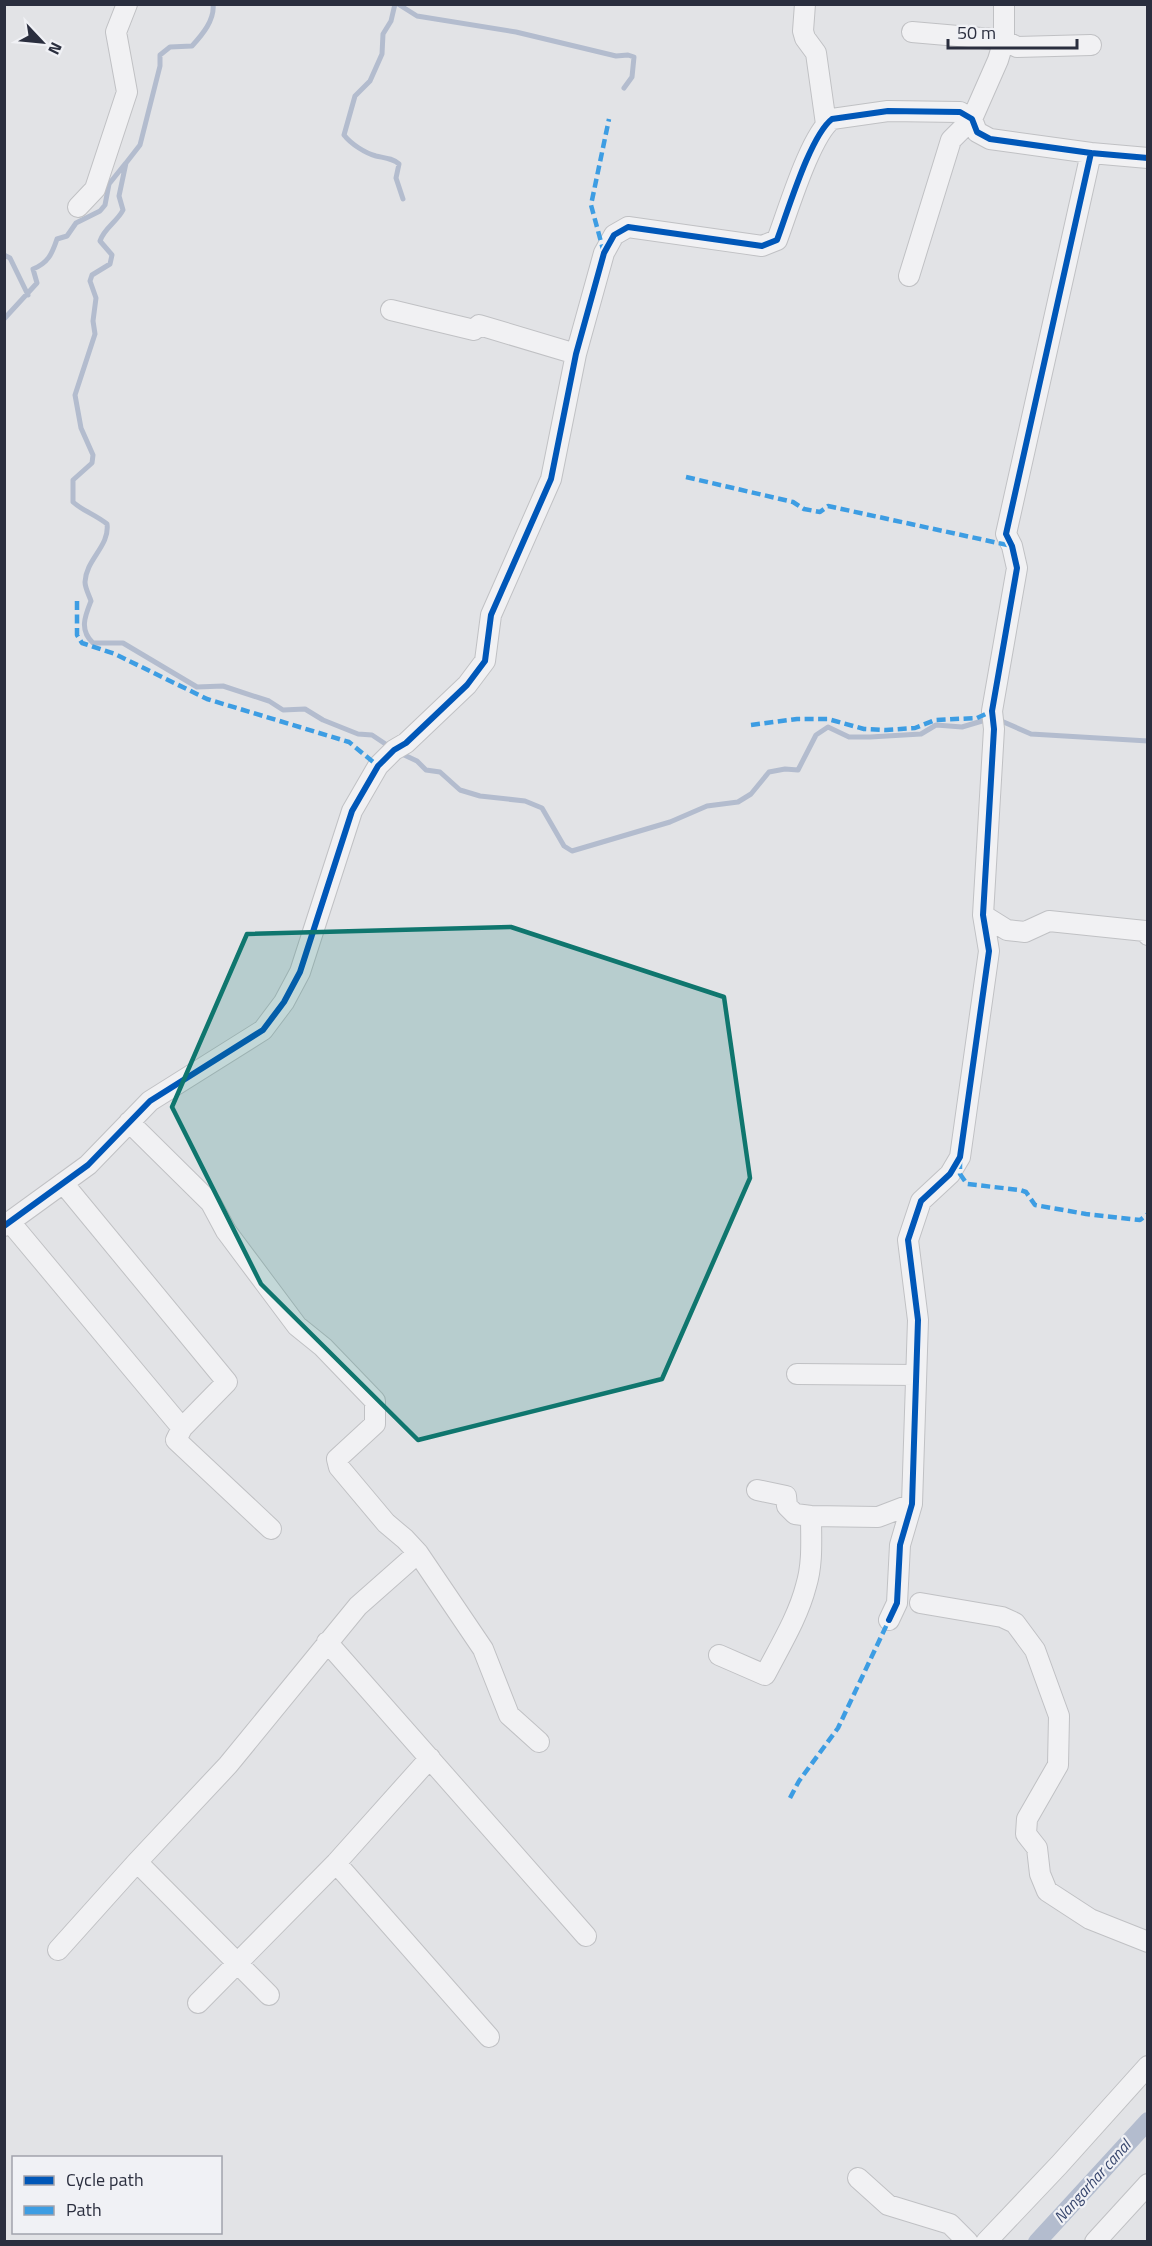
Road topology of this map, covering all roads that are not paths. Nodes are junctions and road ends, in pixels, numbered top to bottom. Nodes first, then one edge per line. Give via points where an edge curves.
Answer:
1 (127, 4) edge
2 (805, 4) edge
3 (1004, 4) edge
4 (912, 32) dead end
5 (1004, 40) junction
6 (1091, 45) dead end
7 (972, 119) junction
8 (826, 124) junction
9 (1091, 153) junction
10 (1148, 158) edge
11 (78, 207) dead end
12 (909, 276) dead end
13 (391, 310) dead end
14 (576, 354) junction
15 (983, 915) junction
16 (1148, 935) edge
17 (129, 1122) junction
18 (63, 1183) junction
19 (7, 1224) edge
20 (797, 1374) dead end
21 (916, 1375) junction
22 (182, 1428) junction
23 (757, 1490) dead end
24 (912, 1504) junction
25 (811, 1516) junction
26 (271, 1528) dead end
27 (418, 1553) junction
28 (920, 1603) dead end
29 (890, 1620) dead end
30 (327, 1642) junction
31 (720, 1655) dead end
32 (539, 1742) dead end
33 (430, 1758) junction
34 (137, 1862) junction
35 (336, 1863) junction
36 (586, 1936) dead end
37 (1148, 1942) edge
38 (58, 1950) dead end
39 (237, 1962) junction
40 (269, 1995) dead end
41 (198, 2002) dead end
42 (489, 2037) dead end
43 (1148, 2066) edge
44 (858, 2178) dead end
45 (1148, 2184) edge
46 (968, 2241) edge
47 (986, 2241) edge
48 (1095, 2241) edge

1 - 11 street via 116,32 127,92 95,189
2 - 8 street via 803,31 816,53
3 - 5 street
4 - 5 street
5 - 6 street via 1017,47
5 - 7 street
7 - 8 street via 960,111 888,111 832,119
7 - 9 street via 977,132 990,139
7 - 12 street via 951,140
8 - 14 street via 809,156 777,240 762,246 628,227 614,235 604,253
9 - 10 street
9 - 15 street via 1006,534 1017,568 992,711
13 - 14 street via 474,330 478,325
14 - 17 street via 551,479 491,615 485,661 467,685 378,766 352,811 300,972 277,1011 262,1030 150,1101
15 - 16 street via 1007,930 1025,932 1049,921 1145,931
15 - 21 street via 989,951 960,1157 950,1174 921,1201 908,1240 918,1320
17 - 18 street via 88,1165
17 - 27 street via 211,1203 226,1231 297,1326 375,1401 375,1424 337,1459 339,1467 386,1523
18 - 19 street
18 - 22 street via 227,1382
19 - 22 street
20 - 21 street
21 - 24 street
22 - 26 street via 176,1440
23 - 25 street via 786,1496 787,1506 795,1514
24 - 25 street via 878,1517
24 - 29 street via 900,1545 897,1603
25 - 31 street via 812,1552 806,1586 765,1675
27 - 30 street via 358,1606
27 - 32 street via 483,1649 509,1715
28 - 37 street via 1002,1617 1015,1623 1035,1650 1059,1716 1058,1765 1027,1819 1026,1834 1037,1848 1040,1874 1047,1891 1090,1919
30 - 33 street
30 - 34 street via 228,1765
33 - 35 street
33 - 36 street
34 - 38 street
34 - 39 street
35 - 39 street
35 - 42 street
39 - 40 street
39 - 41 street
43 - 47 street
44 - 46 street via 888,2205 950,2224
45 - 48 street

